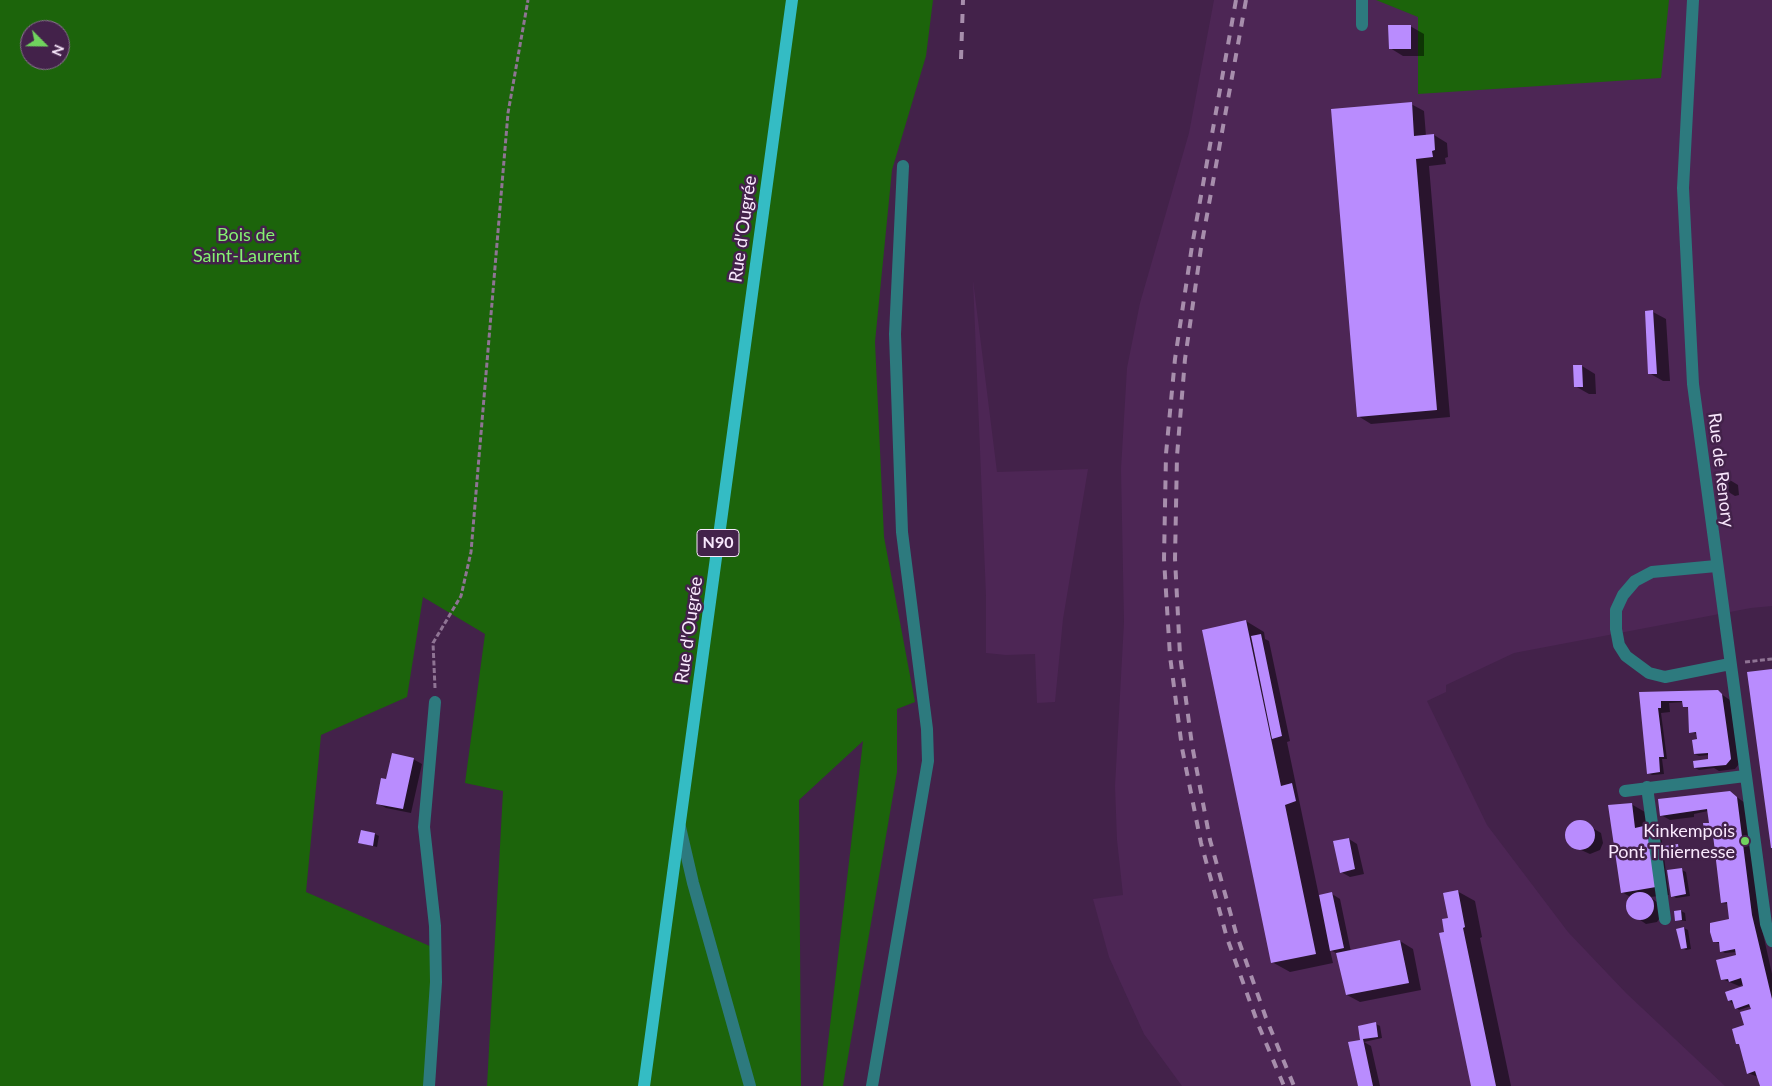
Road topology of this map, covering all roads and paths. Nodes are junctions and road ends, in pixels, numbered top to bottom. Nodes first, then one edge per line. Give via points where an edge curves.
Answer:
1 (528, 0) edge
2 (792, 0) edge
3 (1362, 0) edge
4 (1693, 0) edge
5 (1362, 24) dead end
6 (903, 166) dead end
7 (1716, 566) junction
8 (1772, 658) edge
9 (1730, 664) junction
10 (435, 702) joint
11 (1745, 776) junction
12 (1647, 787) junction
13 (1625, 791) dead end
14 (680, 827) junction
15 (1665, 919) dead end
16 (1772, 941) edge
17 (429, 1086) edge
18 (644, 1086) edge
19 (750, 1086) edge
20 (872, 1086) edge

1 - 10 path via 508,113 471,552 462,596 433,643
2 - 14 main road, Rue d'Ougrée / N90
3 - 5 street
4 - 7 street, Rue de Renory via 1683,188 1693,384
6 - 20 street via 895,334 902,532 927,729 928,762
7 - 9 street, Rue de Renory
7 - 9 street via 1652,572 1635,581 1623,594 1616,610 1616,629 1619,645 1626,656 1649,673 1665,677
8 - 9 path
9 - 11 street, Rue de Renory
10 - 17 street via 424,827 435,926 436,982
11 - 12 street
11 - 16 street, Rue de Renory via 1766,924
12 - 13 street
12 - 15 street
14 - 18 main road, Rue d'Ougrée / N90
14 - 19 street

